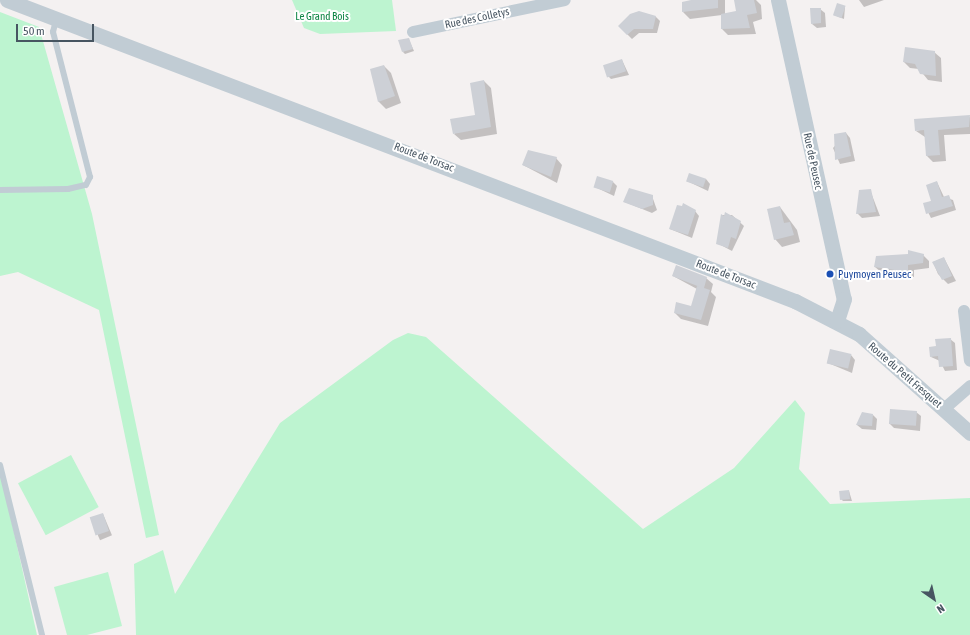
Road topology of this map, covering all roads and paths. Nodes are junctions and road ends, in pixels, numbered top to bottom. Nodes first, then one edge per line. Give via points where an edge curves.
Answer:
1 (8, 0) edge
2 (565, 0) edge
3 (778, 0) edge
4 (57, 18) junction
5 (413, 32) dead end
6 (0, 190) edge
7 (964, 311) dead end
8 (837, 321) junction
9 (970, 361) edge
10 (970, 386) edge
11 (944, 409) junction
12 (970, 433) edge
13 (0, 465) edge
14 (42, 635) edge

1 - 4 street, Route de Torsac
2 - 5 street, Rue des Colletys
3 - 8 street, Rue de Peusec via 844,299
4 - 6 lane via 53,32 90,177 86,185 68,189
4 - 8 street, Route de Torsac via 766,290
7 - 9 street
8 - 11 street, Route du Petit Fresquet via 891,359
10 - 11 street
11 - 12 street, Route du Petit Fresquet
13 - 14 lane

